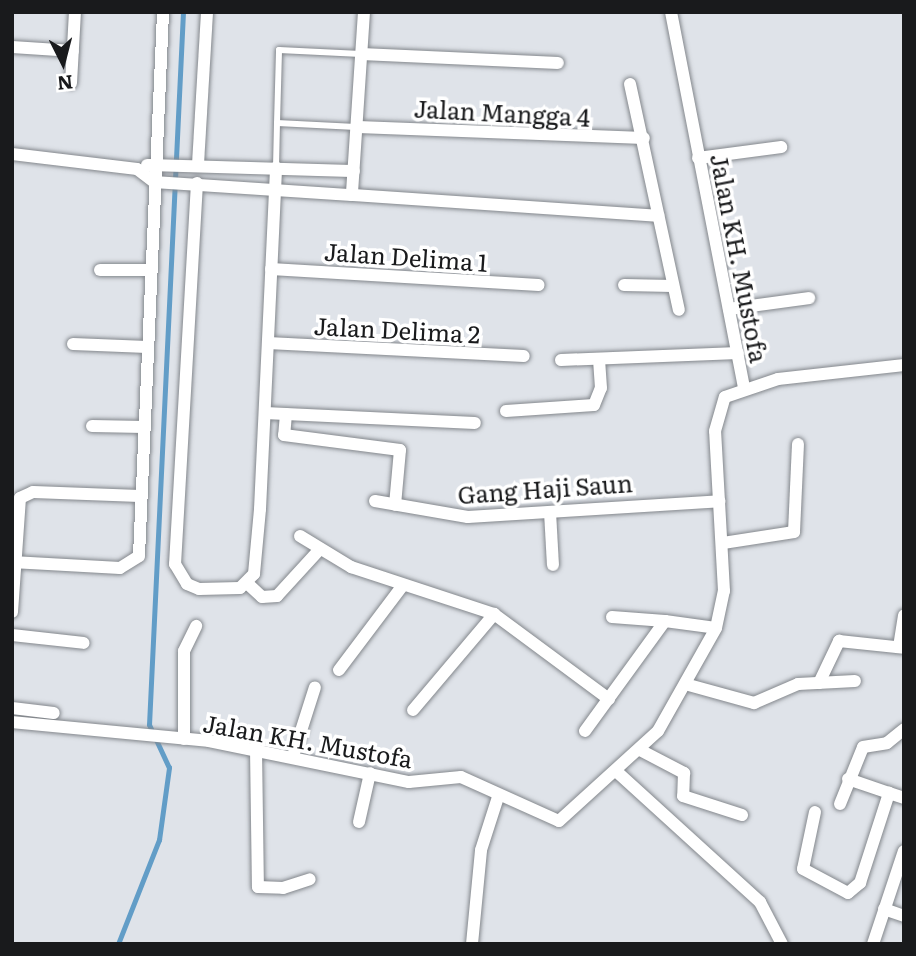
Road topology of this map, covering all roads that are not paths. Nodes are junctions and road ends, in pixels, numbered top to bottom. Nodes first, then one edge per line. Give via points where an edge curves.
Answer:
1 (75, 12) edge
2 (163, 12) edge
3 (207, 12) edge
4 (364, 12) edge
5 (671, 12) edge
6 (12, 47) edge
7 (73, 51) junction
8 (362, 54) junction
9 (558, 63) dead end
10 (71, 83) dead end
11 (630, 84) dead end
12 (277, 124) junction
13 (358, 127) junction
14 (644, 138) junction
15 (781, 147) dead end
16 (12, 154) edge
17 (698, 158) junction
18 (158, 162) junction
19 (192, 163) junction
20 (234, 165) junction
21 (276, 167) junction
22 (137, 169) junction
23 (354, 171) junction
24 (158, 182) junction
25 (197, 183) junction
26 (231, 185) junction
27 (275, 188) junction
28 (352, 195) junction
29 (658, 216) junction
30 (271, 269) junction
31 (100, 270) dead end
32 (150, 270) junction
33 (539, 285) dead end
34 (624, 285) dead end
35 (673, 286) junction
36 (809, 298) dead end
37 (729, 309) junction
38 (679, 310) dead end
39 (268, 343) junction
40 (73, 344) dead end
41 (147, 347) junction
42 (738, 353) junction
43 (524, 356) dead end
44 (598, 359) junction
45 (561, 360) dead end
46 (904, 365) edge
47 (744, 386) junction
48 (506, 411) dead end
49 (265, 413) junction
50 (286, 414) junction
51 (475, 423) dead end
52 (92, 426) dead end
53 (144, 427) junction
54 (798, 444) dead end
55 (141, 496) junction
56 (375, 501) dead end
57 (719, 501) junction
58 (395, 505) junction
59 (550, 512) junction
60 (300, 536) dead end
61 (723, 543) junction
62 (320, 549) junction
63 (13, 562) edge
64 (553, 565) dead end
65 (248, 584) junction
66 (403, 585) junction
67 (12, 612) edge
68 (494, 614) junction
69 (904, 615) edge
70 (612, 617) dead end
71 (665, 621) junction
72 (196, 626) dead end
73 (716, 628) junction
74 (12, 635) edge
75 (84, 643) dead end
76 (901, 648) edge
77 (339, 670) dead end
78 (855, 681) dead end
79 (819, 683) junction
80 (685, 684) junction
81 (315, 687) dead end
82 (608, 699) junction
83 (12, 708) edge
84 (413, 710) dead end
85 (54, 713) dead end
86 (12, 722) edge
87 (904, 729) edge
88 (585, 731) dead end
89 (184, 739) junction
90 (256, 749) junction
91 (640, 750) junction
92 (293, 756) junction
93 (617, 771) junction
94 (370, 773) junction
95 (848, 779) junction
96 (889, 793) junction
97 (498, 797) junction
98 (904, 798) edge
99 (840, 804) dead end
100 (815, 812) dead end
101 (742, 815) dead end
102 (359, 822) dead end
103 (904, 851) edge
104 (310, 879) dead end
105 (884, 909) junction
106 (904, 916) edge
107 (472, 944) edge
108 (782, 944) edge
109 (873, 944) edge

1 - 7 street
2 - 18 street
3 - 19 street
4 - 8 street
5 - 17 street, Jalan KH. Mustofa
6 - 7 street
7 - 10 street
8 - 9 street
8 - 12 lane via 279,50
8 - 13 street
11 - 14 street
12 - 13 lane
12 - 21 lane
13 - 14 street, Jalan Mangga 4
13 - 23 street
14 - 29 street
15 - 17 street
16 - 22 street
17 - 37 street, Jalan KH. Mustofa
18 - 19 street
18 - 22 street
18 - 24 street
19 - 20 street
20 - 21 street
20 - 26 street via 240,181
21 - 23 street
21 - 27 street
22 - 24 street
23 - 28 street
24 - 25 street
24 - 32 street
25 - 26 street
25 - 65 street via 174,564 187,584 199,589
26 - 27 street
27 - 28 street
27 - 30 street
28 - 29 street
29 - 35 street
30 - 33 street, Jalan Delima 1
30 - 39 street
31 - 32 street
32 - 41 street
34 - 35 street
35 - 38 street
36 - 37 street
37 - 42 street, Jalan KH. Mustofa
39 - 43 street, Jalan Delima 2
39 - 49 street
40 - 41 street
41 - 53 street
42 - 44 street
42 - 47 street, Jalan KH. Mustofa
44 - 45 street
44 - 48 street via 594,405
46 - 47 street
47 - 57 street, Jalan KH. Mustofa via 725,397 717,416
49 - 50 street
49 - 65 street via 258,535
50 - 51 street
50 - 58 street via 284,436 400,450
52 - 53 street
53 - 55 street
54 - 61 street via 794,532 780,539
55 - 63 street via 25,494 18,502
55 - 63 street via 134,565
56 - 58 street, Gang Haji Saun
57 - 59 street, Gang Haji Saun
57 - 61 street, Jalan KH. Mustofa
58 - 59 street, Gang Haji Saun via 468,517
59 - 64 street
60 - 62 street
61 - 73 street, Jalan KH. Mustofa via 724,591
62 - 65 street via 277,596 262,597
62 - 66 street
63 - 67 street
66 - 68 street
66 - 77 street
68 - 82 street
68 - 84 street
69 - 76 street
70 - 71 street
71 - 73 street
71 - 82 street
72 - 89 street via 184,651
73 - 80 street, Jalan KH. Mustofa
74 - 75 street
76 - 79 street via 839,641
78 - 79 street
79 - 80 street via 788,687 754,703
80 - 91 street, Jalan KH. Mustofa
81 - 92 street
82 - 88 street
83 - 85 street
86 - 89 street, Jalan KH. Mustofa
87 - 95 street via 887,743 863,747
89 - 90 street, Jalan KH. Mustofa
90 - 92 street, Jalan KH. Mustofa
90 - 104 street via 258,887 283,888
91 - 93 street, Jalan KH. Mustofa
91 - 101 street via 684,773 681,793 687,798
92 - 94 street, Jalan KH. Mustofa
93 - 97 street, Jalan KH. Mustofa via 559,821
93 - 108 street via 760,902
94 - 97 street, Jalan KH. Mustofa via 409,782 467,778
94 - 102 street
95 - 96 street
95 - 99 street
96 - 98 street
96 - 100 street via 854,891 806,875
97 - 107 street via 481,850
103 - 105 street
105 - 106 street
105 - 109 street

